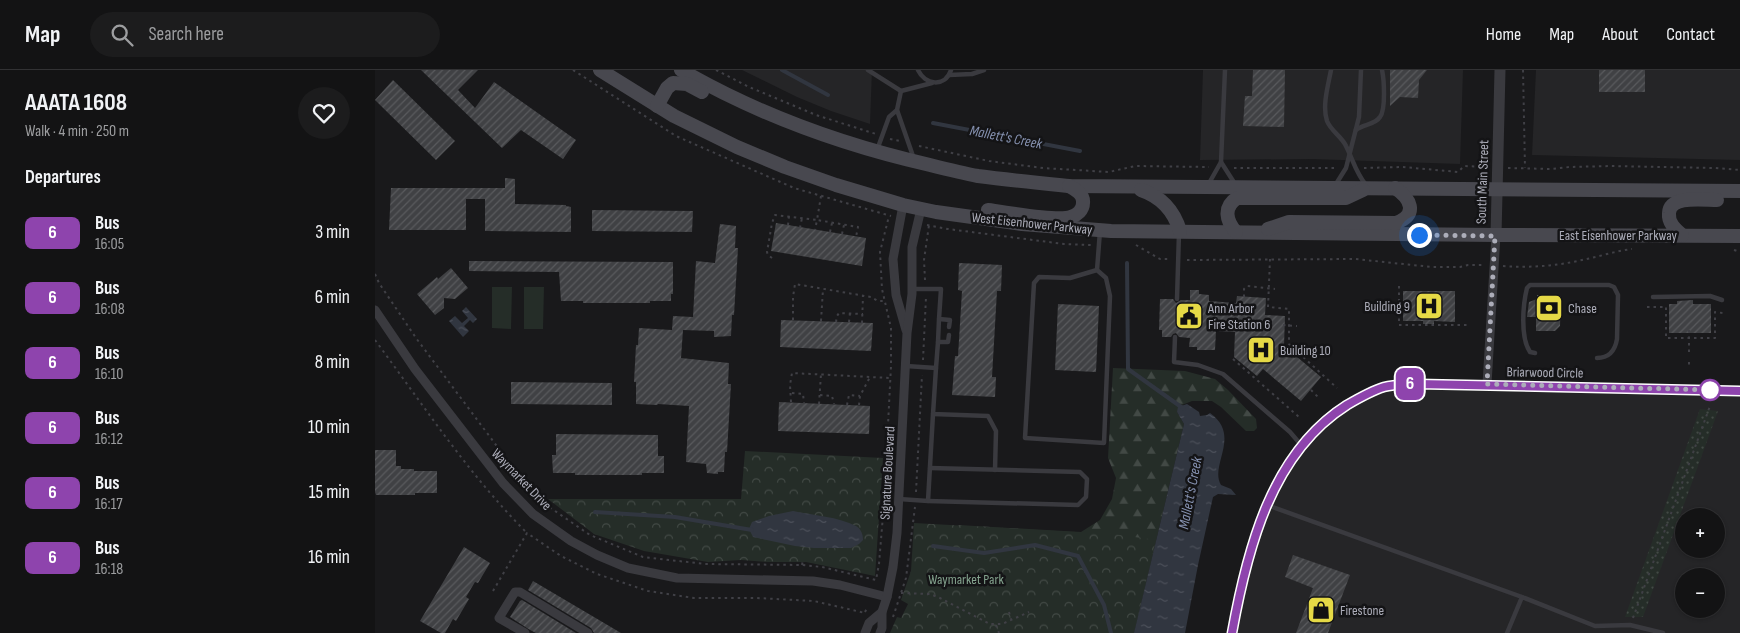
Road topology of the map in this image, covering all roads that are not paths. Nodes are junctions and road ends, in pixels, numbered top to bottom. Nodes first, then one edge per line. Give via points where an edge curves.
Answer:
1 (600, 70) edge
2 (681, 70) edge
3 (868, 70) edge
4 (918, 70) edge
5 (984, 70) edge
6 (1225, 70) edge
7 (1331, 70) edge
8 (1361, 70) edge
9 (1382, 70) edge
10 (1500, 70) edge
11 (950, 72) edge
12 (932, 83) junction
13 (901, 91) junction
14 (657, 106) junction
15 (897, 110) junction
16 (807, 130) junction
17 (1355, 131) junction
18 (876, 152) junction
19 (1349, 152) junction
20 (915, 162) junction
21 (1221, 162) junction
22 (1069, 186) junction
23 (1134, 188) junction
24 (1206, 188) junction
25 (1238, 188) junction
26 (1334, 188) junction
27 (1369, 188) junction
28 (1395, 188) junction
29 (1497, 188) junction
30 (1740, 190) edge
31 (1740, 200) edge
32 (903, 205) junction
33 (921, 210) junction
34 (936, 212) junction
35 (1100, 230) junction
36 (1179, 231) junction
37 (1237, 232) junction
38 (1255, 233) junction
39 (1682, 235) junction
40 (1740, 235) edge
41 (1495, 236) junction
42 (1097, 270) junction
43 (912, 289) junction
44 (1653, 297) dead end
45 (1177, 299) dead end
46 (1722, 300) dead end
47 (375, 310) edge
48 (939, 319) junction
49 (949, 327) dead end
50 (907, 333) junction
51 (949, 335) dead end
52 (1175, 337) dead end
53 (938, 342) junction
54 (1535, 353) dead end
55 (1597, 358) dead end
56 (906, 366) junction
57 (935, 368) junction
58 (1487, 384) junction
59 (1740, 391) edge
60 (933, 414) junction
61 (1302, 446) junction
62 (930, 468) junction
63 (995, 470) junction
64 (899, 500) junction
65 (928, 501) junction
66 (1267, 505) junction
67 (887, 597) junction
68 (1522, 597) junction
69 (882, 612) junction
70 (525, 633) edge
71 (588, 633) edge
72 (865, 633) edge
73 (880, 633) edge
74 (1232, 633) edge
75 (1507, 633) edge
76 (1663, 633) edge

1 - 14 main road, West Eisenhower Parkway
2 - 16 main road
3 - 13 lane
4 - 12 lane via 926,81
5 - 11 lane via 972,74
6 - 21 lane
7 - 19 lane via 1327,122 1343,139
8 - 17 lane via 1359,116
9 - 17 lane via 1383,109 1380,118
10 - 29 street, South Main Street
11 - 12 lane via 945,80
12 - 13 lane
13 - 15 lane
14 - 16 main road via 670,84 680,82 773,125
14 - 32 main road, West Eisenhower Parkway via 785,168
15 - 18 lane via 889,117
15 - 20 lane
16 - 18 main road
17 - 19 lane
18 - 20 main road
19 - 26 lane via 1346,168
19 - 27 lane via 1358,176
20 - 22 main road via 977,176
21 - 24 lane
21 - 25 lane
22 - 23 main road
22 - 34 main road via 1079,192 1083,202 1077,214 1070,218 960,206
23 - 24 main road
23 - 36 main road via 1162,200 1177,221
24 - 25 main road
25 - 26 main road
26 - 27 main road
27 - 28 main road
27 - 37 main road via 1346,198 1237,198 1227,209 1231,226
28 - 29 main road
28 - 38 main road via 1408,200 1410,207 1408,215 1397,223 1289,222
29 - 30 main road
29 - 41 street, South Main Street
31 - 39 main road via 1687,200 1672,204 1669,219
32 - 33 main road, West Eisenhower Parkway
32 - 50 street, Signature Boulevard via 893,259 896,295
33 - 34 main road, West Eisenhower Parkway
33 - 43 street, Signature Boulevard via 912,247
34 - 35 main road, West Eisenhower Parkway via 1022,224
35 - 36 main road, West Eisenhower Parkway
35 - 42 lane
36 - 37 main road, West Eisenhower Parkway
36 - 45 lane
37 - 38 main road, West Eisenhower Parkway
38 - 41 main road, West Eisenhower Parkway
39 - 40 main road, East Eisenhower Parkway
39 - 41 main road, East Eisenhower Parkway
41 - 58 street, South Main Street
42 - 42 lane via 1070,278 1039,277 1034,283 1025,438 1104,443 1110,296 1107,278
43 - 48 lane via 941,289
43 - 50 street, Signature Boulevard
44 - 46 lane via 1710,296
47 - 67 street, Waymarket Drive via 415,369 503,483 533,514 571,541 629,568 677,578 813,581
48 - 49 lane via 949,320
48 - 53 lane
50 - 56 street, Signature Boulevard
51 - 53 lane via 948,342
52 - 61 lane via 1173,362 1197,365 1223,374
53 - 57 lane
54 - 55 lane via 1530,352 1524,338 1525,304 1530,285 1609,285 1618,295 1617,340 1610,354
56 - 57 lane
56 - 64 street, Signature Boulevard
57 - 60 lane
58 - 59 street, Briarwood Circle
58 - 61 street, Briarwood Circle via 1384,387 1340,410 1319,426
60 - 62 lane
60 - 63 lane via 988,416 996,431
61 - 66 street, Briarwood Circle
62 - 63 lane
62 - 65 lane
63 - 65 lane via 1080,472 1087,479 1086,497 1078,505
64 - 65 lane
64 - 67 street, Signature Boulevard
66 - 68 lane
66 - 74 street, Briarwood Circle via 1253,542
67 - 69 street, Signature Boulevard
68 - 75 lane
68 - 76 lane via 1595,626 1630,625
69 - 72 street, Signature Boulevard via 869,624
69 - 73 street, Signature Boulevard
70 - 71 street via 499,618 515,592

